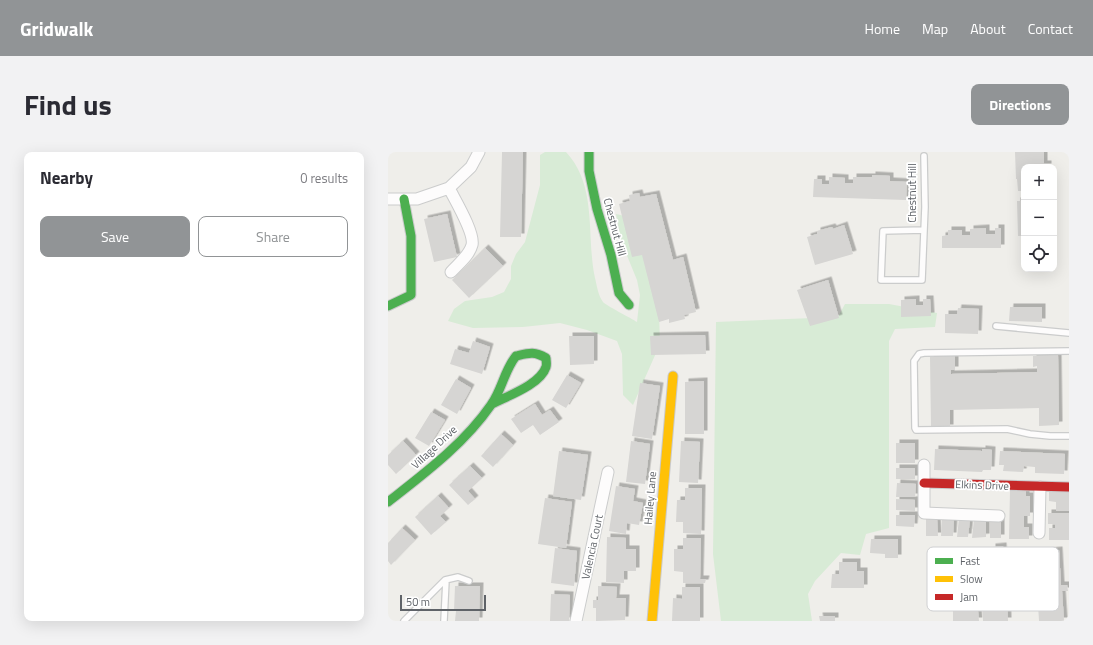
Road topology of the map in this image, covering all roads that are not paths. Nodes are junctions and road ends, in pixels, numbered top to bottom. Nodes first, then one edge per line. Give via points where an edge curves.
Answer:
1 (479, 152) edge
2 (589, 152) edge
3 (924, 156) dead end
4 (449, 188) junction
5 (388, 199) edge
6 (404, 199) junction
7 (924, 230) junction
8 (451, 272) dead end
9 (629, 305) dead end
10 (388, 306) edge
11 (996, 326) dead end
12 (1069, 333) edge
13 (1069, 351) edge
14 (673, 376) dead end
15 (492, 404) junction
16 (1069, 436) edge
17 (924, 465) dead end
18 (608, 472) dead end
19 (924, 483) junction
20 (1040, 487) junction
21 (1069, 487) edge
22 (388, 502) edge
23 (999, 516) dead end
24 (1039, 533) dead end
25 (446, 580) junction
26 (468, 581) dead end
27 (404, 621) edge
28 (444, 621) edge
29 (576, 621) edge
30 (652, 621) edge

1 - 4 street via 472,167
2 - 9 street, Chestnut Hill via 589,171 597,209 619,293
3 - 7 lane, Chestnut Hill
4 - 6 street via 417,199
4 - 8 street via 470,229 472,244 467,255
5 - 6 street
6 - 10 street via 411,236 411,295
7 - 7 lane, Chestnut Hill via 922,280 881,280 883,231
11 - 12 lane
13 - 16 lane via 924,353 919,354 914,361 916,430 1007,429 1030,434
14 - 30 street, Hailey Lane
15 - 15 street, Village Drive via 509,365 516,356 538,353 546,358 546,367 542,375
15 - 22 street, Village Drive via 476,425 446,454
17 - 19 street
18 - 29 street, Valencia Court
19 - 20 street, Elkins Drive
19 - 23 street via 924,513
20 - 21 street, Elkins Drive
20 - 24 street
25 - 26 lane via 458,578
25 - 27 lane
25 - 28 lane

